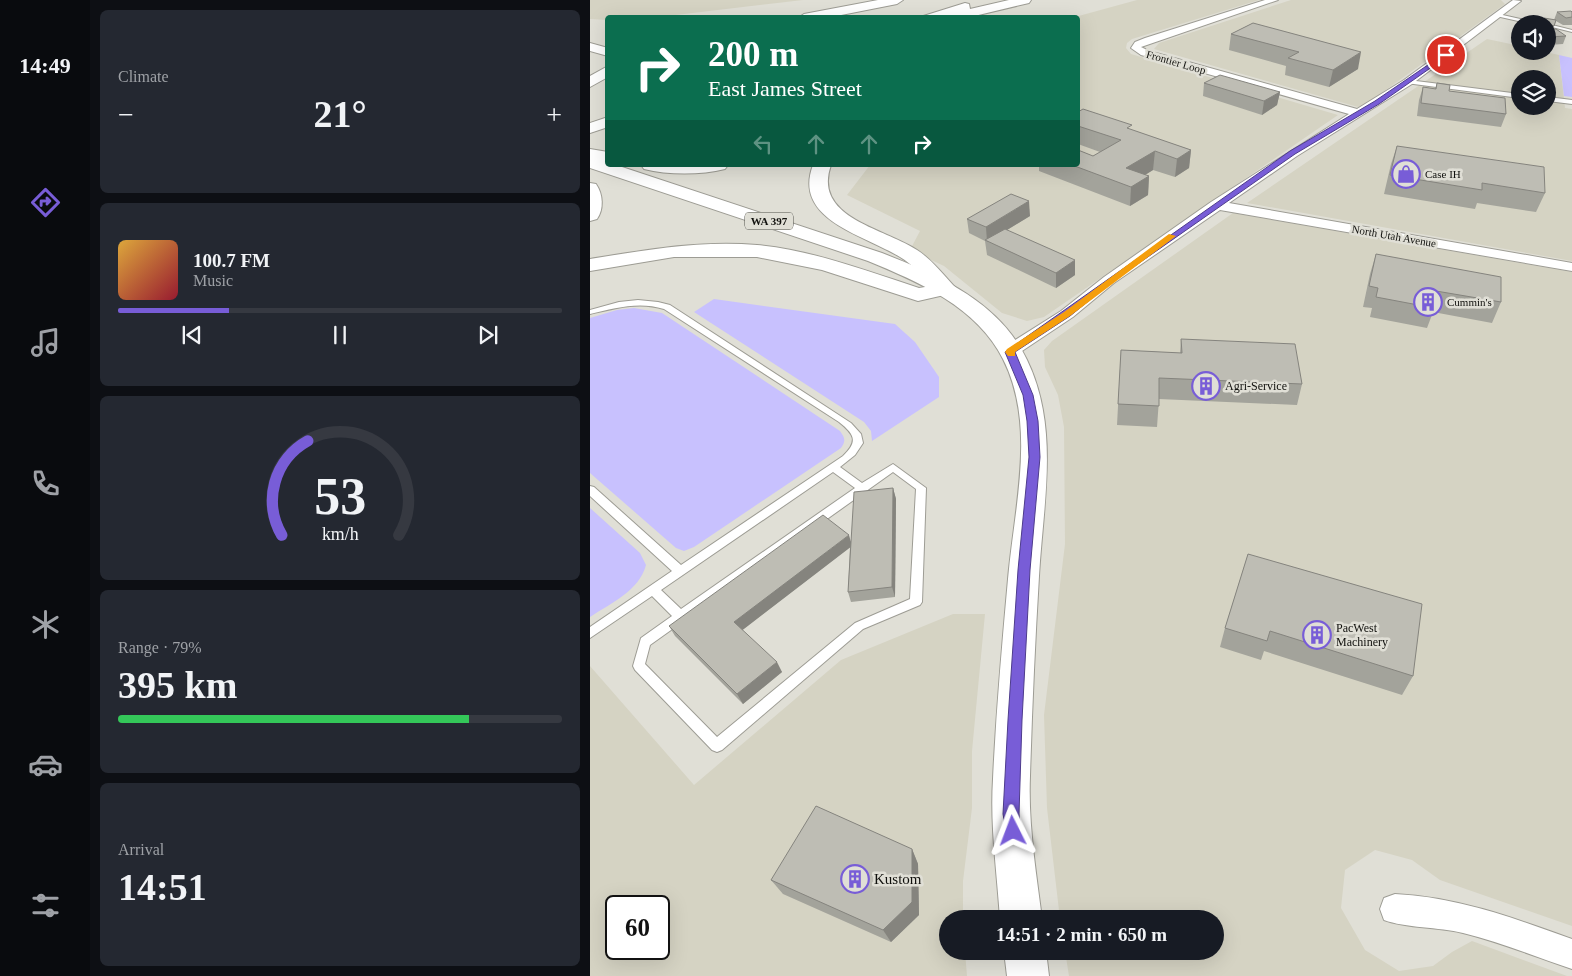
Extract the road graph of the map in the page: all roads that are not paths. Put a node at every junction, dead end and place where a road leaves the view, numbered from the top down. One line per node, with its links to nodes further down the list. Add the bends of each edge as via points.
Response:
1 (995, 0): 10 (main road)
2 (1025, 0): 11 (main road)
3 (1029, 0): 12 (main road)
4 (1274, 0): 27 (street, Frontier Loop, via 1148,40 1136,48)
5 (1515, 1): 13 (street)
6 (905, 3): 7 (main road); 8 (main road); 9 (main road)
7 (824, 15)
8 (855, 15)
9 (876, 15)
10 (935, 15)
11 (961, 15)
12 (977, 15)
13 (1498, 15): 14 (lane); 20 (street)
14 (1511, 18)
15 (1556, 27): 16 (lane)
16 (1572, 30)
17 (590, 46): 18 (main road)
18 (605, 51)
19 (605, 72): 21 (main road)
20 (1408, 82): 24 (lane); 27 (street)
21 (590, 83)
22 (605, 87): 23 (main road)
23 (590, 92)
24 (1511, 95)
25 (1556, 100): 26 (lane)
26 (1572, 102)
27 (1359, 113): 33 (street, via 1320,135)
28 (590, 154): 29 (main road)
29 (605, 156)
30 (590, 162): 37 (main road, WA 397, via 875,257)
31 (821, 167): 37 (main road, via 817,182 822,202 848,222 910,254)
32 (590, 188): 34 (main road, via 593,204)
33 (1216, 205): 36 (street, North Utah Avenue); 39 (street)
34 (590, 215)
35 (590, 265): 37 (main road, via 674,251 758,251 827,265 918,295)
36 (1572, 267)
37 (946, 289): 39 (main road, WA 397, via 983,318)
38 (590, 312): 40 (lane, via 637,302 655,303 674,311 854,429 858,437 856,448)
39 (1010, 352): 48 (main road, WA 397, via 1028,395 1034,457 1023,588 1011,814)
40 (833, 467): 41 (lane); 43 (lane)
41 (862, 488): 45 (lane); 45 (lane, via 893,467 921,488 916,602 859,626 717,746 639,666 645,642)
42 (590, 490): 43 (lane)
43 (680, 571): 44 (lane)
44 (653, 590): 45 (lane); 46 (lane)
45 (680, 616)
46 (590, 633)
47 (1395, 909): 49 (street, via 1450,913)
48 (1020, 910)
49 (1572, 954)
50 (1026, 960): 51 (main road)
51 (1028, 976)

